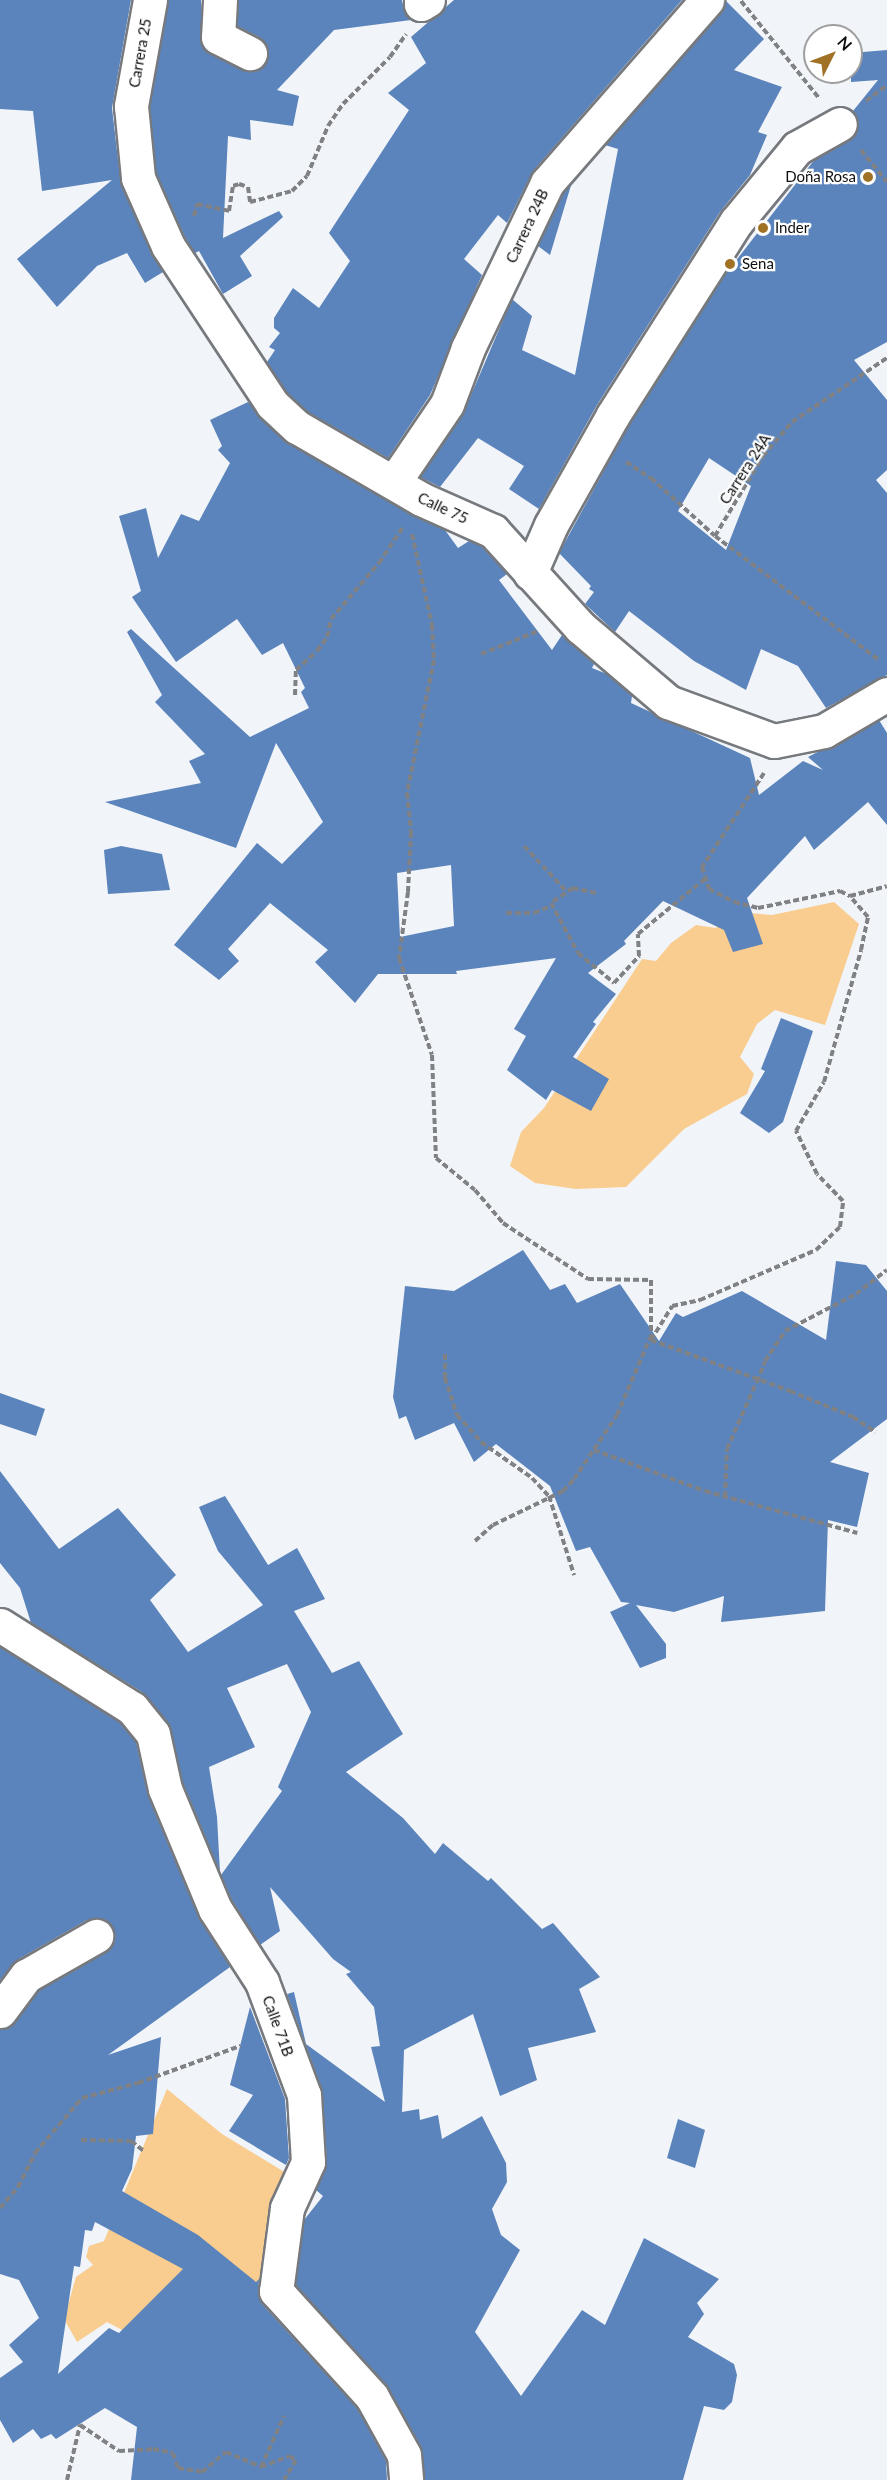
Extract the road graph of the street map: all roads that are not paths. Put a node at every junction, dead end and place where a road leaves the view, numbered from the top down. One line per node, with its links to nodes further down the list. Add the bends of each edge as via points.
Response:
1 (150, 0): 7 (street, Carrera 25)
2 (220, 0): 6 (street, via 218,37)
3 (421, 0): 4 (street, via 421,4)
4 (428, 0)
5 (707, 0): 9 (street, Carrera 24B, via 547,183 468,348)
6 (250, 53)
7 (131, 106): 9 (street, Calle 75, via 138,178 168,246 272,404 297,427)
8 (840, 124): 10 (street, via 797,148 736,222 598,444 551,525)
9 (411, 493): 10 (street, Calle 75, via 493,531)
10 (530, 573): 11 (street, Calle 75, via 580,627 668,702 774,741 824,731)
11 (887, 694)
12 (0, 1625): 15 (street, Calle 71B, via 132,1708 153,1734 169,1800 215,1909 262,1982 304,2095 308,2162 287,2208 276,2291 372,2397 404,2455)
13 (96, 1936): 14 (street, via 26,1976)
14 (0, 2011)
15 (406, 2480)

